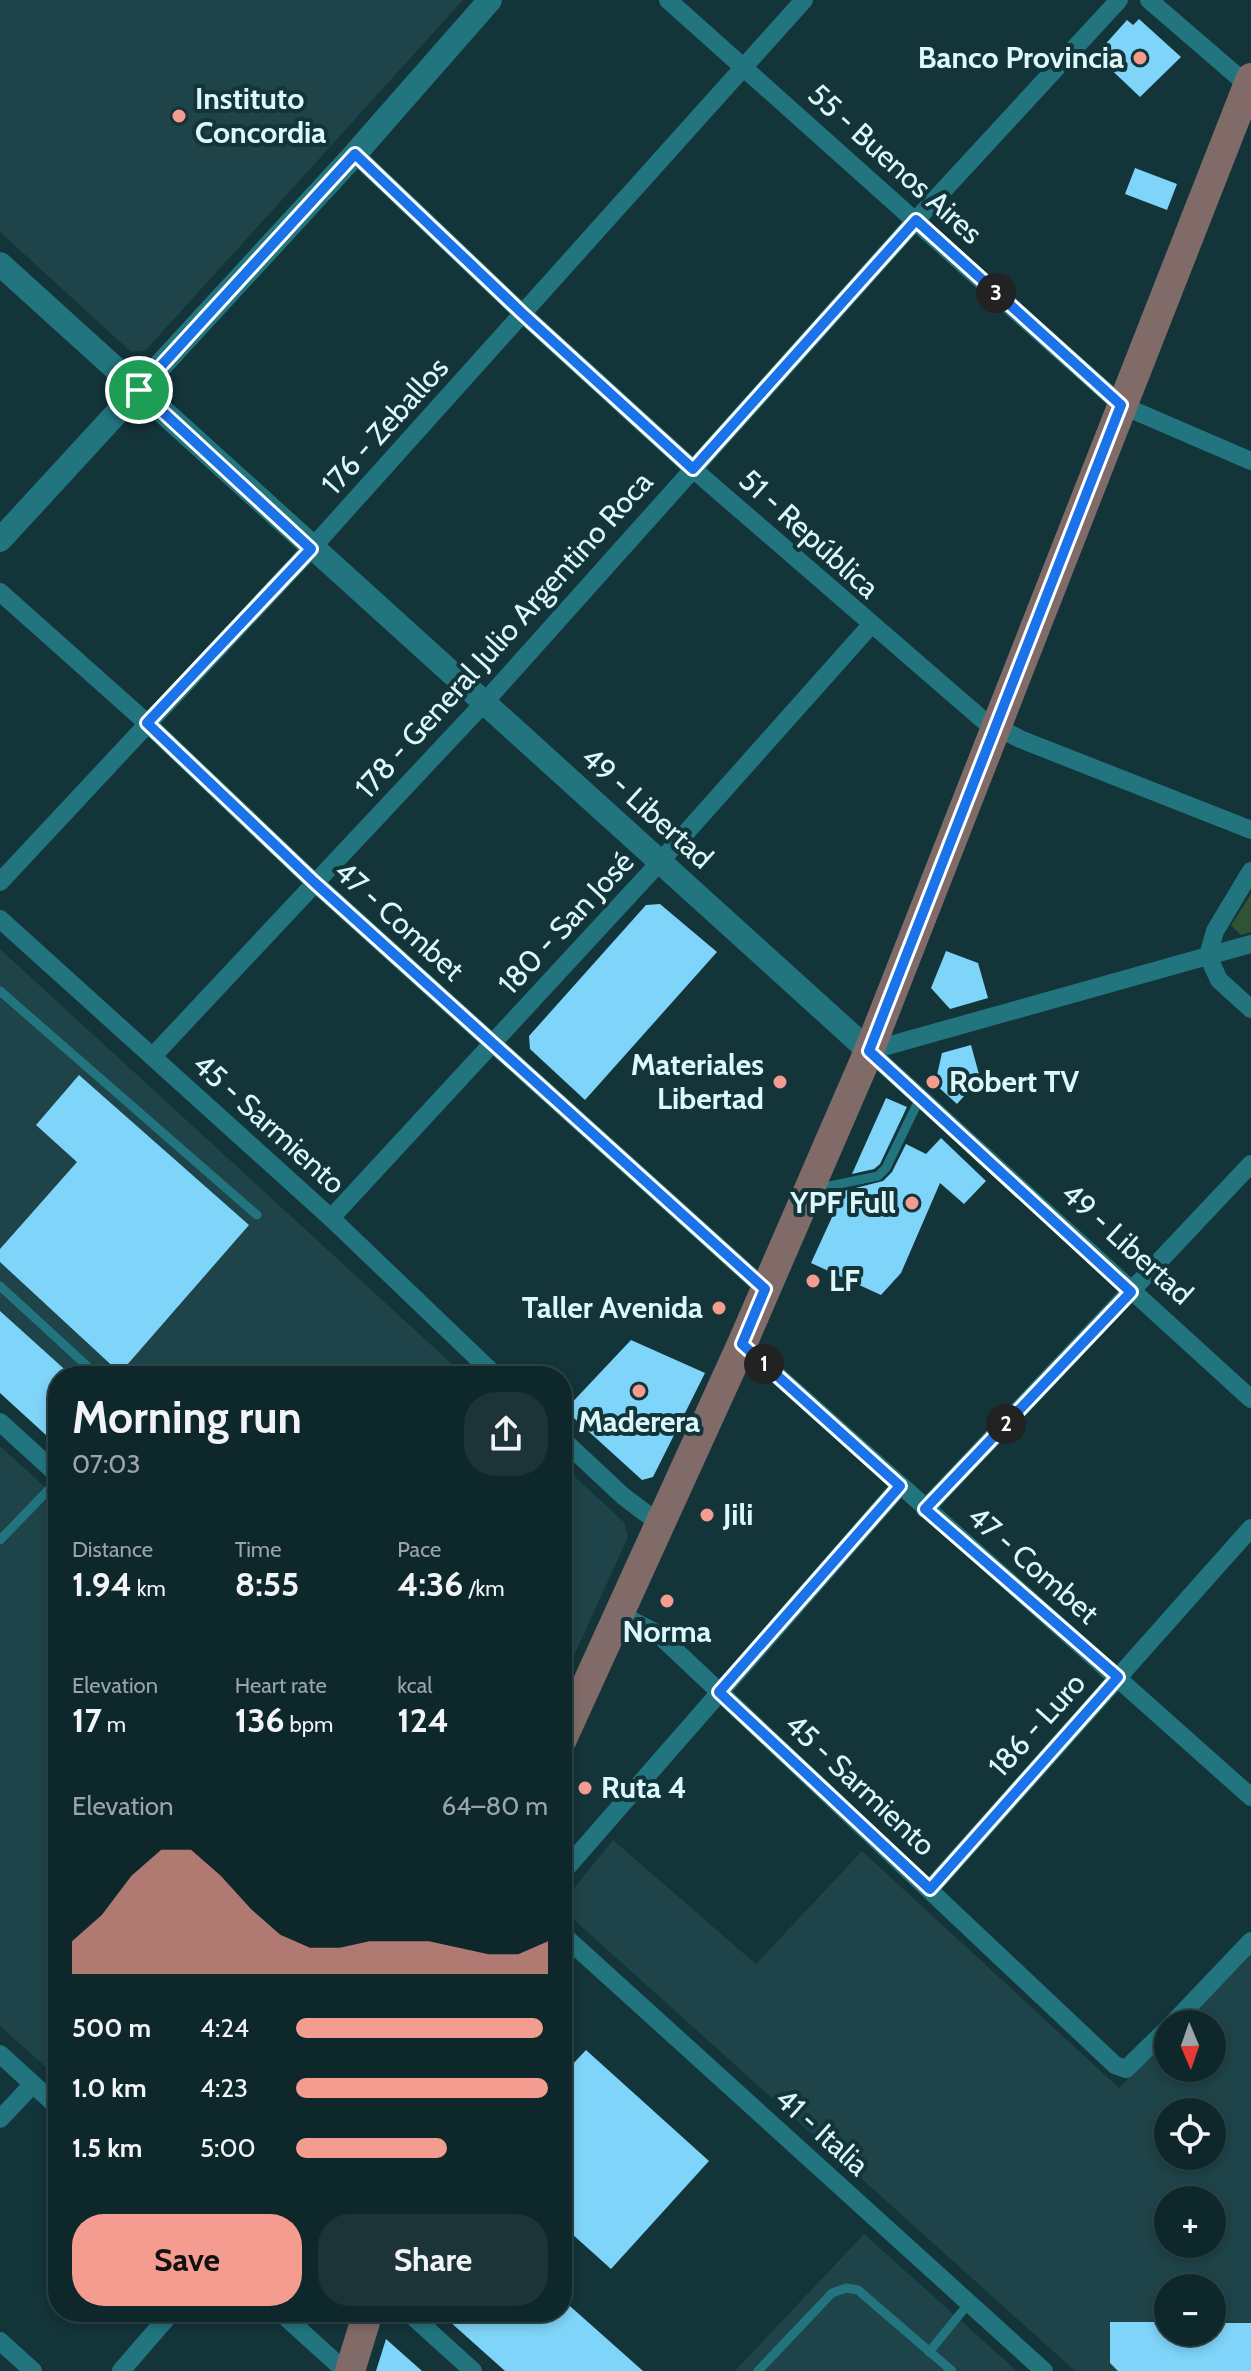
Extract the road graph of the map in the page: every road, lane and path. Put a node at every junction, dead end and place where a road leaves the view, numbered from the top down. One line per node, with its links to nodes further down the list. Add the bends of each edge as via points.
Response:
1 (490, 0): 8 (street)
2 (668, 0): 6 (street, 55 - Buenos Aires)
3 (804, 0): 6 (street, 176 - Zeballos)
4 (1119, 0): 9 (street, 178 - General Julio Argentino Roca)
5 (1149, 0): 7 (street)
6 (742, 66): 9 (street, 55 - Buenos Aires); 11 (street, 176 - Zeballos)
7 (1250, 84): 13 (main road)
8 (355, 154): 11 (street, 51 - República); 12 (street)
9 (916, 220): 13 (street, 55 - Buenos Aires); 15 (street, 178 - General Julio Argentino Roca)
10 (0, 264): 12 (street, 49 - Libertad)
11 (523, 314): 15 (street, 51 - República); 17 (street, 176 - Zeballos)
12 (139, 390): 16 (street); 17 (street, 49 - Libertad)
13 (1121, 405): 14 (street, 55 - Buenos Aires); 22 (main road)
14 (1251, 461)
15 (693, 469): 19 (street, 51 - República); 20 (street, 178 - General Julio Argentino Roca)
16 (0, 540)
17 (311, 549): 20 (street, 49 - Libertad); 21 (street, 176 - Zeballos)
18 (0, 592): 21 (street, 47 - Combet)
19 (870, 626): 22 (street, 51 - República); 24 (street, 180 - San José)
20 (483, 704): 24 (street, 49 - Libertad); 27 (street, 178 - General Julio Argentino Roca)
21 (147, 723): 26 (street, 176 - Zeballos); 27 (street, 47 - Combet)
22 (997, 729): 23 (street, 51 - República); 34 (main road)
23 (1251, 830)
24 (659, 863): 33 (street, 180 - San José); 34 (street, 49 - Libertad)
25 (1251, 871): 30 (street, via 1215,931)
26 (0, 882)
27 (314, 882): 33 (street, 47 - Combet); 35 (street, 178 - General Julio Argentino Roca)
28 (0, 919): 35 (street, 45 - Sarmiento)
29 (1251, 944): 30 (street)
30 (1208, 956): 32 (street, via 1219,980); 34 (street)
31 (0, 991): 39 (lane)
32 (1251, 1009)
33 (493, 1044): 40 (street, 180 - San José); 42 (street, 47 - Combet)
34 (869, 1051): 36 (street, 49 - Libertad); 38 (main road)
35 (153, 1056): 40 (street, 45 - Sarmiento)
36 (920, 1098): 38 (lane, via 878,1176); 43 (street, 49 - Libertad)
37 (1251, 1164): 43 (street)
38 (807, 1191): 42 (main road)
39 (257, 1215)
40 (331, 1218): 46 (street, 45 - Sarmiento)
41 (0, 1286): 45 (lane)
42 (765, 1289): 44 (main road)
43 (1131, 1292): 47 (street, 49 - Libertad); 53 (street)
44 (742, 1344): 51 (street, 47 - Combet); 54 (main road)
45 (87, 1366)
46 (486, 1366)
47 (1251, 1399)
48 (0, 1422): 50 (street)
49 (572, 1448): 54 (street)
50 (48, 1468)
51 (900, 1486): 53 (street, 47 - Combet); 59 (street)
52 (48, 1488): 56 (lane)
53 (925, 1509): 58 (street, 47 - Combet)
54 (660, 1524): 57 (main road)
55 (1251, 1528): 58 (street, 186 - Luro)
56 (0, 1540)
57 (620, 1614): 59 (street, 45 - Sarmiento, via 658,1634); 60 (main road)
58 (1118, 1677): 61 (street, 47 - Combet); 63 (street, 186 - Luro)
59 (719, 1692): 62 (street); 63 (street, 45 - Sarmiento)
60 (572, 1717)
61 (1251, 1797)
62 (572, 1861)
63 (930, 1889): 67 (street, 45 - Sarmiento, via 1115,2065 1126,2069)
64 (1251, 1941): 66 (street)
65 (572, 1943): 72 (street, 41 - Italia)
66 (1185, 2010)
67 (1154, 2042)
68 (0, 2054): 69 (street)
69 (33, 2084): 70 (street); 71 (street)
70 (48, 2098)
71 (0, 2119)
72 (969, 2303): 78 (lane); 85 (street, 41 - Italia)
73 (163, 2322): 80 (street)
74 (291, 2322): 81 (street)
75 (364, 2322): 81 (main road)
76 (419, 2322): 82 (street)
77 (0, 2341): 79 (street)
78 (929, 2352): 83 (lane, via 858,2290 846,2288 832,2293); 84 (lane)
79 (33, 2371)
80 (121, 2371)
81 (347, 2371)
82 (473, 2371)
83 (758, 2371)
84 (952, 2371)
85 (1044, 2371)

